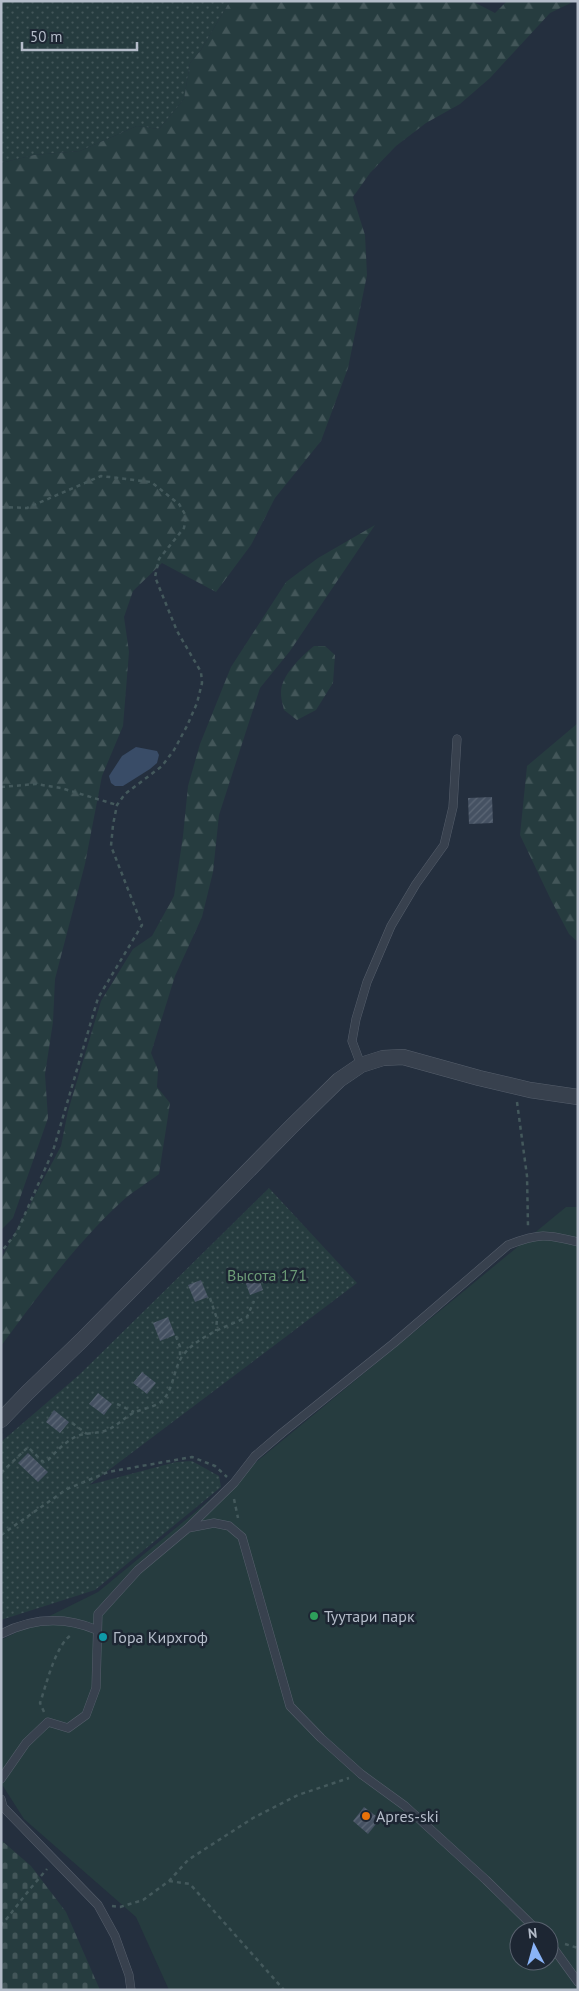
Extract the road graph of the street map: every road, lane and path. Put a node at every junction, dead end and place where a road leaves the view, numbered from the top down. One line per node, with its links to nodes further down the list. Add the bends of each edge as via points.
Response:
1 (1, 507): 4 (path, via 27,508 101,476 151,482 179,504 186,516 184,528 159,559 156,577 176,631 201,672 202,683 197,703 174,750 162,766 125,794)
2 (457, 739): 5 (lane, via 453,807 444,845 391,926 356,1019 352,1041)
3 (1, 787): 4 (path, via 36,784)
4 (117, 805): 10 (path, via 111,846 142,925 98,998 52,1151 17,1232)
5 (361, 1065): 6 (street, via 383,1058 403,1057); 18 (street, via 339,1080 291,1127)
6 (515, 1086): 7 (street); 8 (path, via 527,1176)
7 (578, 1097)
8 (528, 1237): 9 (lane, via 550,1235); 22 (lane, via 508,1245 401,1337 282,1432 255,1456)
9 (578, 1242)
10 (1, 1252)
11 (210, 1298): 13 (path, via 218,1319)
12 (254, 1302): 13 (path, via 247,1317)
13 (216, 1331): 15 (path, via 196,1343)
14 (176, 1336): 15 (path)
15 (180, 1360): 17 (path, via 166,1397)
16 (117, 1404): 17 (path)
17 (134, 1412): 20 (path, via 108,1430)
18 (1, 1420)
19 (72, 1423): 20 (path)
20 (87, 1434): 21 (path, via 72,1438 43,1462 28,1447)
21 (1, 1473)
22 (234, 1483): 23 (lane); 24 (path, via 215,1466 192,1457 108,1472 67,1489); 25 (path)
23 (188, 1528): 25 (lane, via 214,1523 229,1526); 26 (lane, via 138,1570 98,1614)
24 (1, 1536)
25 (242, 1537): 29 (lane, via 290,1706)
26 (93, 1629): 27 (lane, via 61,1620 36,1621); 28 (path, via 69,1636 56,1657 40,1703); 28 (lane, via 96,1688 86,1715 68,1728)
27 (1, 1634)
28 (48, 1722): 30 (lane, via 26,1743)
29 (361, 1774): 33 (path, via 298,1795 254,1818 188,1860); 35 (lane, via 405,1806)
30 (1, 1779)
31 (1, 1799): 32 (lane, via 3,1807)
32 (55, 1861): 34 (lane); 36 (path)
33 (169, 1880): 34 (path, via 144,1900 120,1907); 40 (path, via 190,1884)
34 (98, 1905): 39 (lane, via 115,1936 129,1975)
35 (528, 1921)
36 (1, 1926)
37 (559, 1956): 38 (lane)
38 (578, 1982)
39 (130, 1990)
40 (284, 1990)

